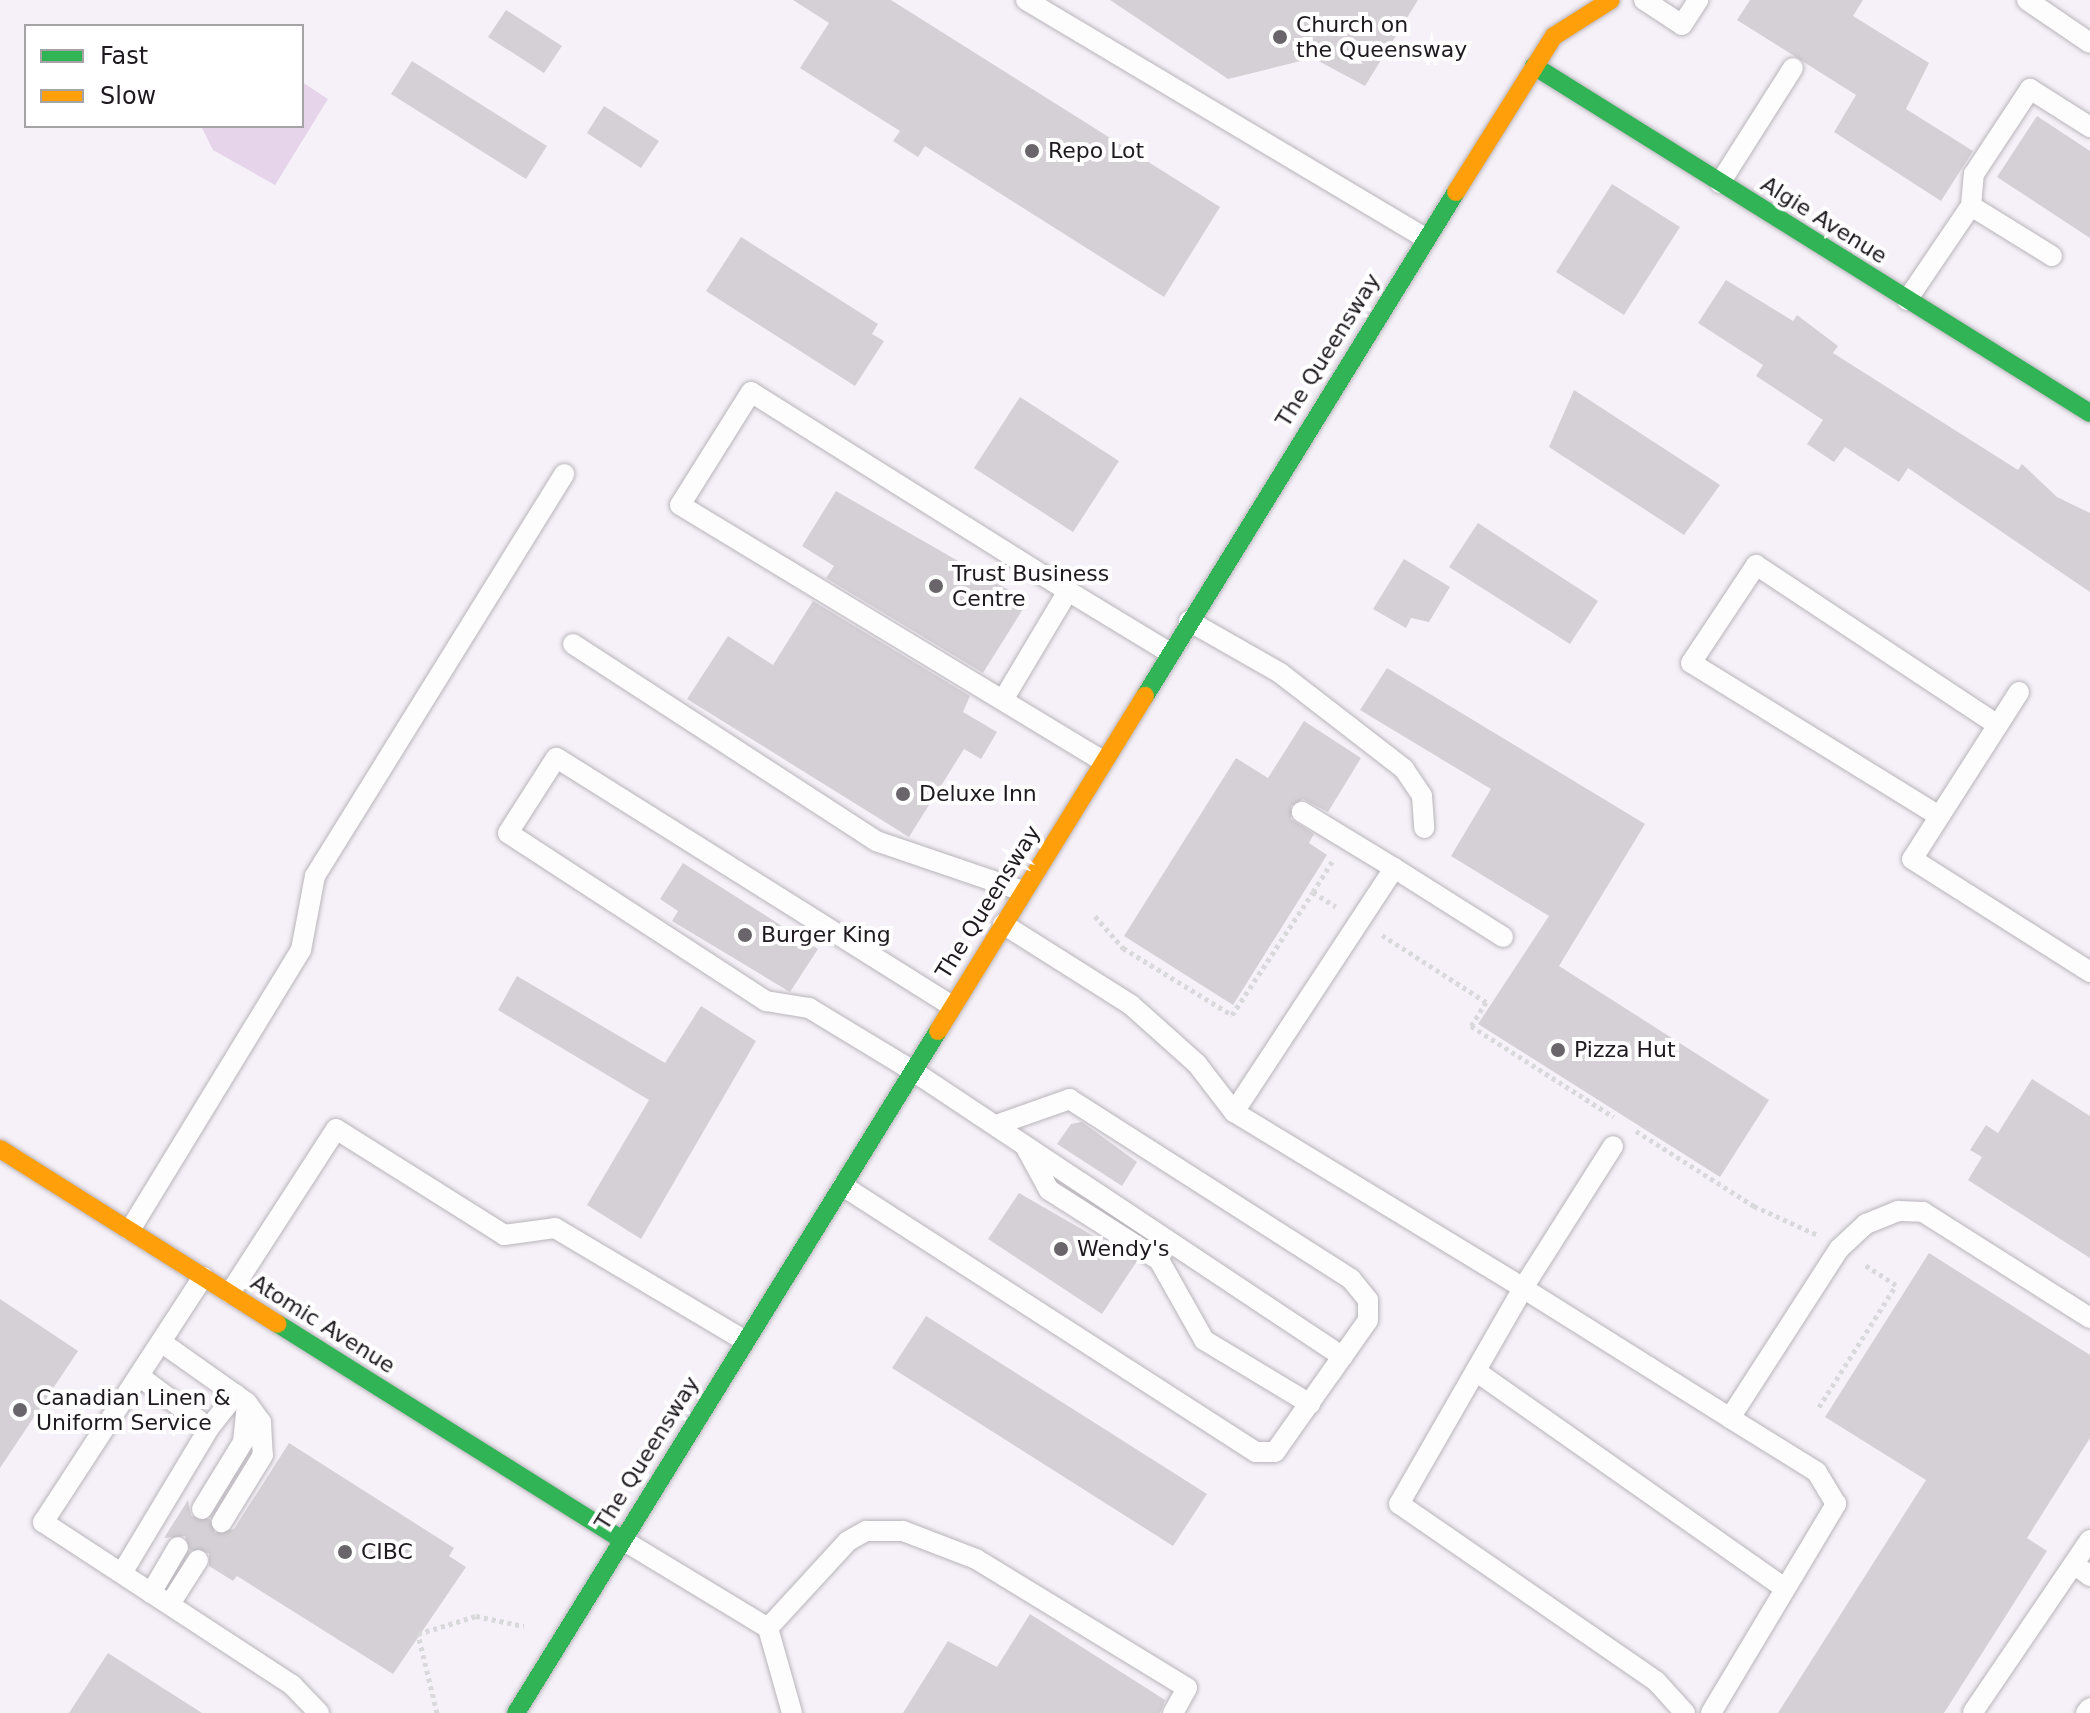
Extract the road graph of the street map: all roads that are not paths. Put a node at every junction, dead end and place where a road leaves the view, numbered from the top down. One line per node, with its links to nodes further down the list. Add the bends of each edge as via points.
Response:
1 (1026, 0): 14 (lane)
2 (1611, 0): 7 (main road, The Queensway)
3 (1644, 0): 4 (lane, via 1682,25)
4 (1698, 0)
5 (2027, 0): 8 (lane)
6 (1555, 12): 7 (main road)
7 (1554, 36): 9 (main road, The Queensway)
8 (2090, 43)
9 (1534, 66): 12 (main road, Algie Avenue); 14 (main road, The Queensway)
10 (1793, 68): 12 (lane)
11 (2090, 127): 13 (lane, via 2030,89 1974,174)
12 (1720, 183): 16 (main road, Algie Avenue)
13 (1971, 206): 15 (lane); 16 (lane)
14 (1425, 238): 20 (main road, The Queensway)
15 (2052, 256)
16 (1907, 300): 17 (main road, Algie Avenue)
17 (2090, 413)
18 (564, 474): 43 (lane, via 315,876 301,950)
19 (1068, 591): 22 (lane); 24 (lane); 24 (lane, via 751,392 680,505)
20 (1189, 621): 22 (main road, The Queensway); 29 (lane, via 1280,673 1404,769 1422,796)
21 (573, 644): 31 (lane, via 876,841)
22 (1170, 653): 26 (main road, The Queensway)
23 (2019, 692): 25 (lane)
24 (1003, 700): 26 (lane)
25 (1998, 725): 28 (lane); 28 (lane, via 1756,565 1691,663)
26 (1103, 761): 31 (main road, The Queensway)
27 (1302, 812): 30 (lane)
28 (1939, 816): 34 (lane, via 1912,859)
29 (1424, 828)
30 (1394, 868): 33 (lane); 37 (lane)
31 (1023, 891): 32 (main road, The Queensway)
32 (1003, 924): 35 (main road, The Queensway); 37 (lane, via 1131,1005 1197,1064)
33 (1503, 937)
34 (2090, 972)
35 (952, 1006): 36 (main road, The Queensway); 36 (lane, via 556,758 508,833 771,1004 809,1008)
36 (913, 1071): 38 (lane); 42 (main road, The Queensway)
37 (1234, 1112): 45 (lane)
38 (996, 1125): 39 (lane); 50 (lane, via 1070,1099 1351,1279 1370,1309)
39 (1024, 1144): 50 (lane); 54 (lane, via 1049,1190 1159,1260 1204,1340)
40 (1613, 1146): 45 (lane)
41 (0, 1149): 43 (main road, Atomic Avenue)
42 (843, 1186): 48 (main road, The Queensway); 54 (lane, via 1256,1452 1275,1452)
43 (130, 1230): 44 (main road, Atomic Avenue)
44 (203, 1277): 46 (main road, Atomic Avenue); 49 (lane)
45 (1523, 1288): 51 (lane); 55 (lane)
46 (230, 1293): 48 (lane, via 336,1129 504,1235 555,1228); 59 (main road, Atomic Avenue)
47 (2090, 1318): 55 (lane, via 1923,1212 1898,1211 1866,1224 1839,1249)
48 (745, 1341): 59 (main road, The Queensway)
49 (161, 1342): 52 (lane); 53 (lane)
50 (1343, 1357): 54 (lane)
51 (1477, 1372): 65 (lane); 74 (lane, via 1399,1504 1656,1681)
52 (139, 1376): 56 (lane); 64 (lane, via 43,1522)
53 (242, 1398): 56 (lane); 57 (lane, via 237,1458); 58 (lane, via 261,1422 263,1455)
54 (1310, 1404)
55 (1730, 1418): 65 (lane, via 1817,1472 1835,1495 1832,1513)
56 (209, 1428): 64 (lane)
57 (202, 1509)
58 (222, 1522)
59 (621, 1539): 68 (lane); 71 (main road, The Queensway)
60 (2090, 1540): 63 (lane)
61 (178, 1547): 66 (lane)
62 (198, 1560): 67 (lane)
63 (2082, 1570): 69 (lane)
64 (122, 1573): 66 (lane)
65 (1783, 1587): 75 (lane)
66 (151, 1593): 67 (lane)
67 (170, 1604): 70 (lane, via 292,1685)
68 (768, 1628): 72 (lane); 73 (lane, via 848,1541 866,1531 903,1531 976,1559 1187,1688)
69 (1973, 1712)
70 (319, 1713)
71 (516, 1713)
72 (792, 1713)
73 (1173, 1713)
74 (1685, 1713)
75 (1711, 1713)

